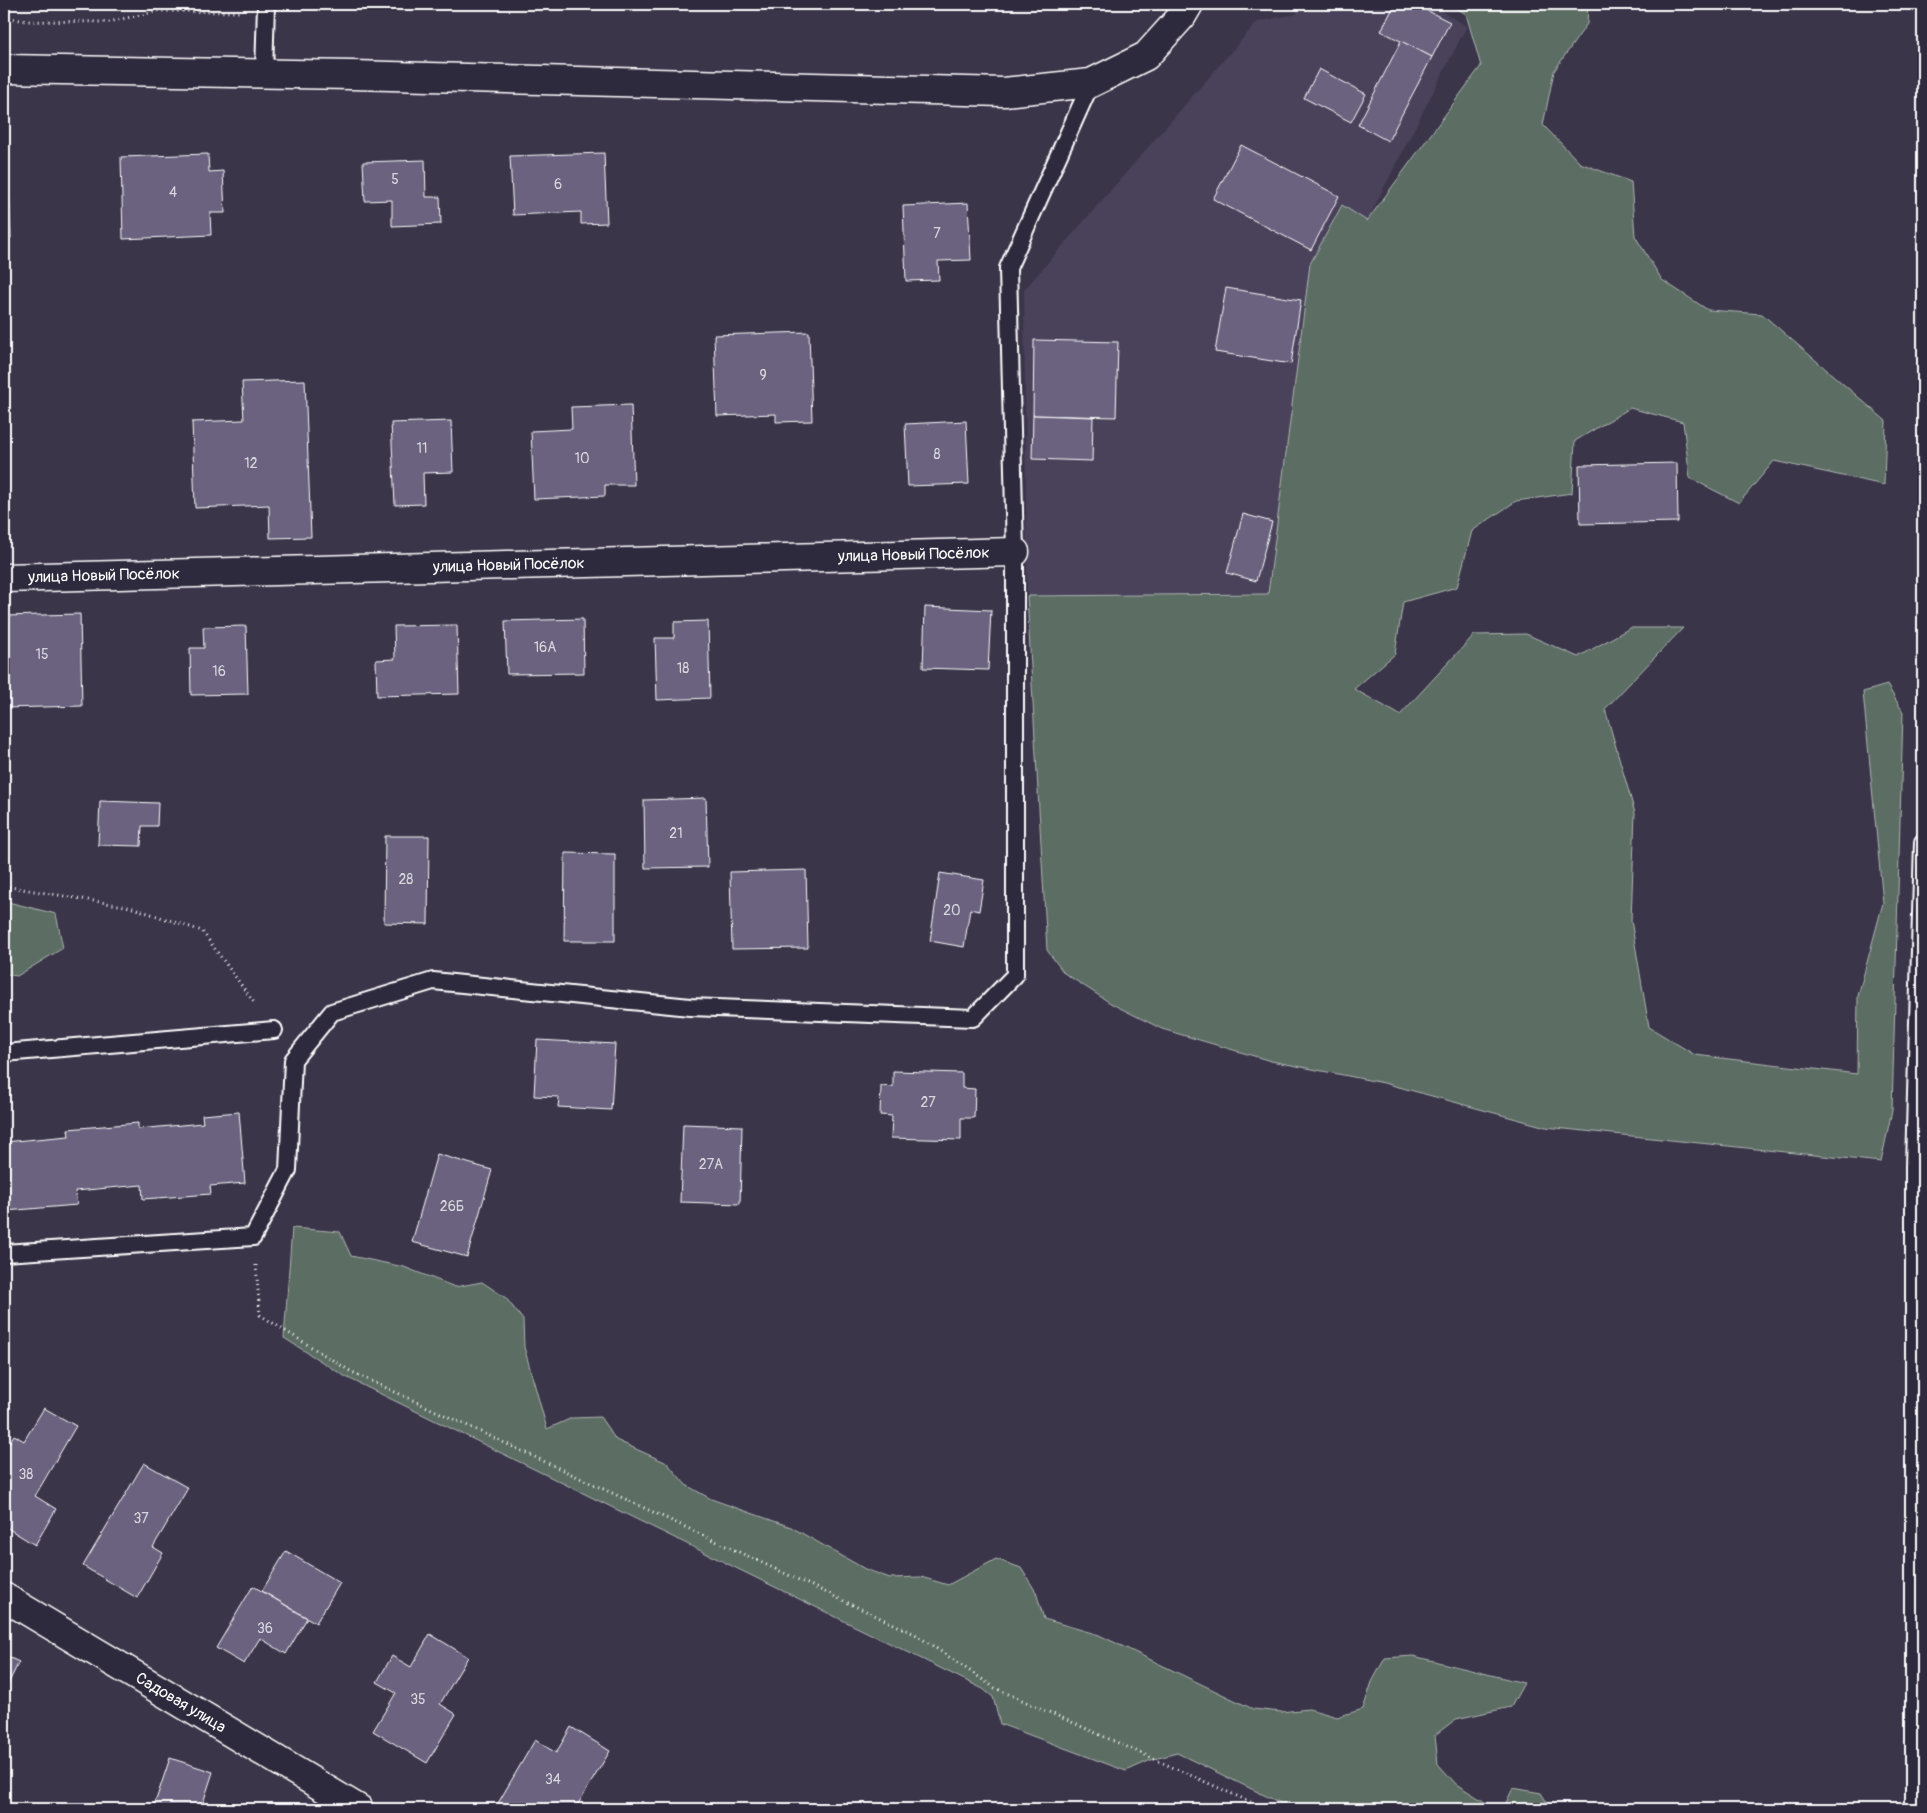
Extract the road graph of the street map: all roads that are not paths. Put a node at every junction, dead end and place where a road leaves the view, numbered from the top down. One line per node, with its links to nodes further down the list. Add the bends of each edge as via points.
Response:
1 (1189, 4): 5 (street, via 1146,56)
2 (266, 8): 4 (lane)
3 (4, 69): 4 (street)
4 (264, 74): 5 (street, via 1004,92)
5 (1091, 83): 6 (lane, via 1008,268)
6 (1014, 552): 7 (street, улица Новый Посёлок); 12 (lane, via 1015,975 972,1018 690,1007 433,982 332,1012 293,1060 288,1170 253,1236)
7 (4, 578)
8 (1923, 842): 11 (lane)
9 (274, 1030): 10 (lane)
10 (4, 1053)
11 (1919, 1167): 15 (lane)
12 (4, 1253)
13 (4, 1596): 14 (street, Садовая улица)
14 (359, 1809)
15 (1914, 1809)

